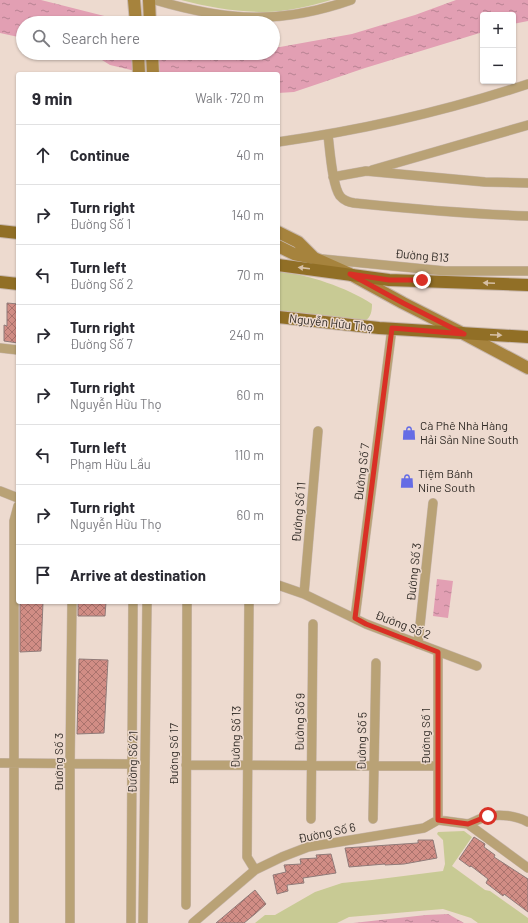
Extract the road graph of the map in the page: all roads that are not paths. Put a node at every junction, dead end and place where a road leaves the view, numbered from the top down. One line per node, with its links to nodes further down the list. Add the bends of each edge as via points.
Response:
1 (134, 0): 5 (main road)
2 (149, 0): 6 (main road)
3 (155, 0): 7 (street)
4 (351, 0): 8 (street, via 332,7)
5 (135, 16)
6 (150, 16)
7 (228, 16)
8 (280, 16)
9 (138, 60): 11 (main road)
10 (152, 60): 12 (main road)
11 (139, 72)
12 (153, 72)
13 (528, 84): 15 (street, via 503,93 387,123)
14 (528, 125): 17 (street)
15 (328, 135): 16 (street); 20 (street)
16 (280, 142)
17 (401, 161): 18 (street); 19 (street, via 399,168)
18 (366, 171): 19 (street); 20 (street)
19 (403, 175): 21 (street)
20 (334, 177): 22 (street, via 340,196 354,203 472,214)
21 (528, 183)
22 (528, 216)
23 (0, 231): 24 (main road)
24 (16, 233)
25 (280, 233): 27 (main road, via 298,242)
26 (280, 247): 27 (main road, via 294,254)
27 (314, 258): 29 (street, Đường B13, via 445,271); 30 (main road)
28 (280, 265): 30 (main road, one-way to 28)
29 (528, 271)
30 (350, 274): 33 (main road, one-way to 30, via 389,280); 36 (main road)
31 (0, 282): 32 (main road)
32 (16, 284)
33 (528, 285)
34 (280, 317): 35 (main road, Nguyễn Hữu Thọ)
35 (392, 328): 36 (main road, Nguyễn Hữu Thọ); 53 (street, Đường Số 7)
36 (464, 334): 37 (main road, Nguyễn Hữu Thọ, one-way to 37); 40 (main road)
37 (528, 337)
38 (0, 348): 39 (street)
39 (16, 350)
40 (528, 368)
41 (318, 431): 47 (street, Đường Số 11)
42 (0, 491): 43 (street)
43 (16, 497)
44 (433, 503): 55 (street, Đường Số 3)
45 (16, 514): 60 (street)
46 (280, 586): 47 (street, Đường Số 2)
47 (304, 594): 53 (street, Đường Số 2)
48 (72, 604): 61 (street, Đường Số 3)
49 (133, 604): 62 (street, Đường Số 21)
50 (147, 604): 79 (street, Đường Số 21)
51 (187, 604): 63 (street, Đường Số 17)
52 (249, 604): 64 (street, Đường Số 13)
53 (355, 618): 55 (street, Đường Số 2)
54 (313, 624): 65 (street, Đường Số 9)
55 (418, 644): 56 (street, Đường Số 2)
56 (438, 652): 58 (street, Đường Số 2); 67 (street, Đường Số 1)
57 (376, 663): 66 (street, Đường Số 5)
58 (477, 666)
59 (0, 763): 60 (street)
60 (14, 763): 61 (street); 76 (street)
61 (70, 764): 62 (street); 77 (street, Đường Số 3)
62 (133, 764): 78 (street, Đường Số 21)
63 (186, 765): 64 (street); 75 (street, Đường Số 17)
64 (247, 765): 65 (street); 74 (street, Đường Số 13, via 247,857)
65 (311, 765): 66 (street); 68 (street, Đường Số 9)
66 (374, 766): 67 (street); 69 (street, Đường Số 5)
67 (438, 766): 70 (street, Đường Số 1)
68 (311, 819)
69 (373, 819)
70 (438, 820): 72 (street); 74 (street, Đường Số 6, via 424,828 308,847)
71 (528, 822): 72 (street, via 504,816 488,816)
72 (468, 824): 73 (street)
73 (528, 868)
74 (255, 870): 80 (street, Đường Số 6)
75 (186, 905)
76 (14, 923)
77 (70, 923)
78 (131, 923)
79 (143, 923)
80 (193, 923)

